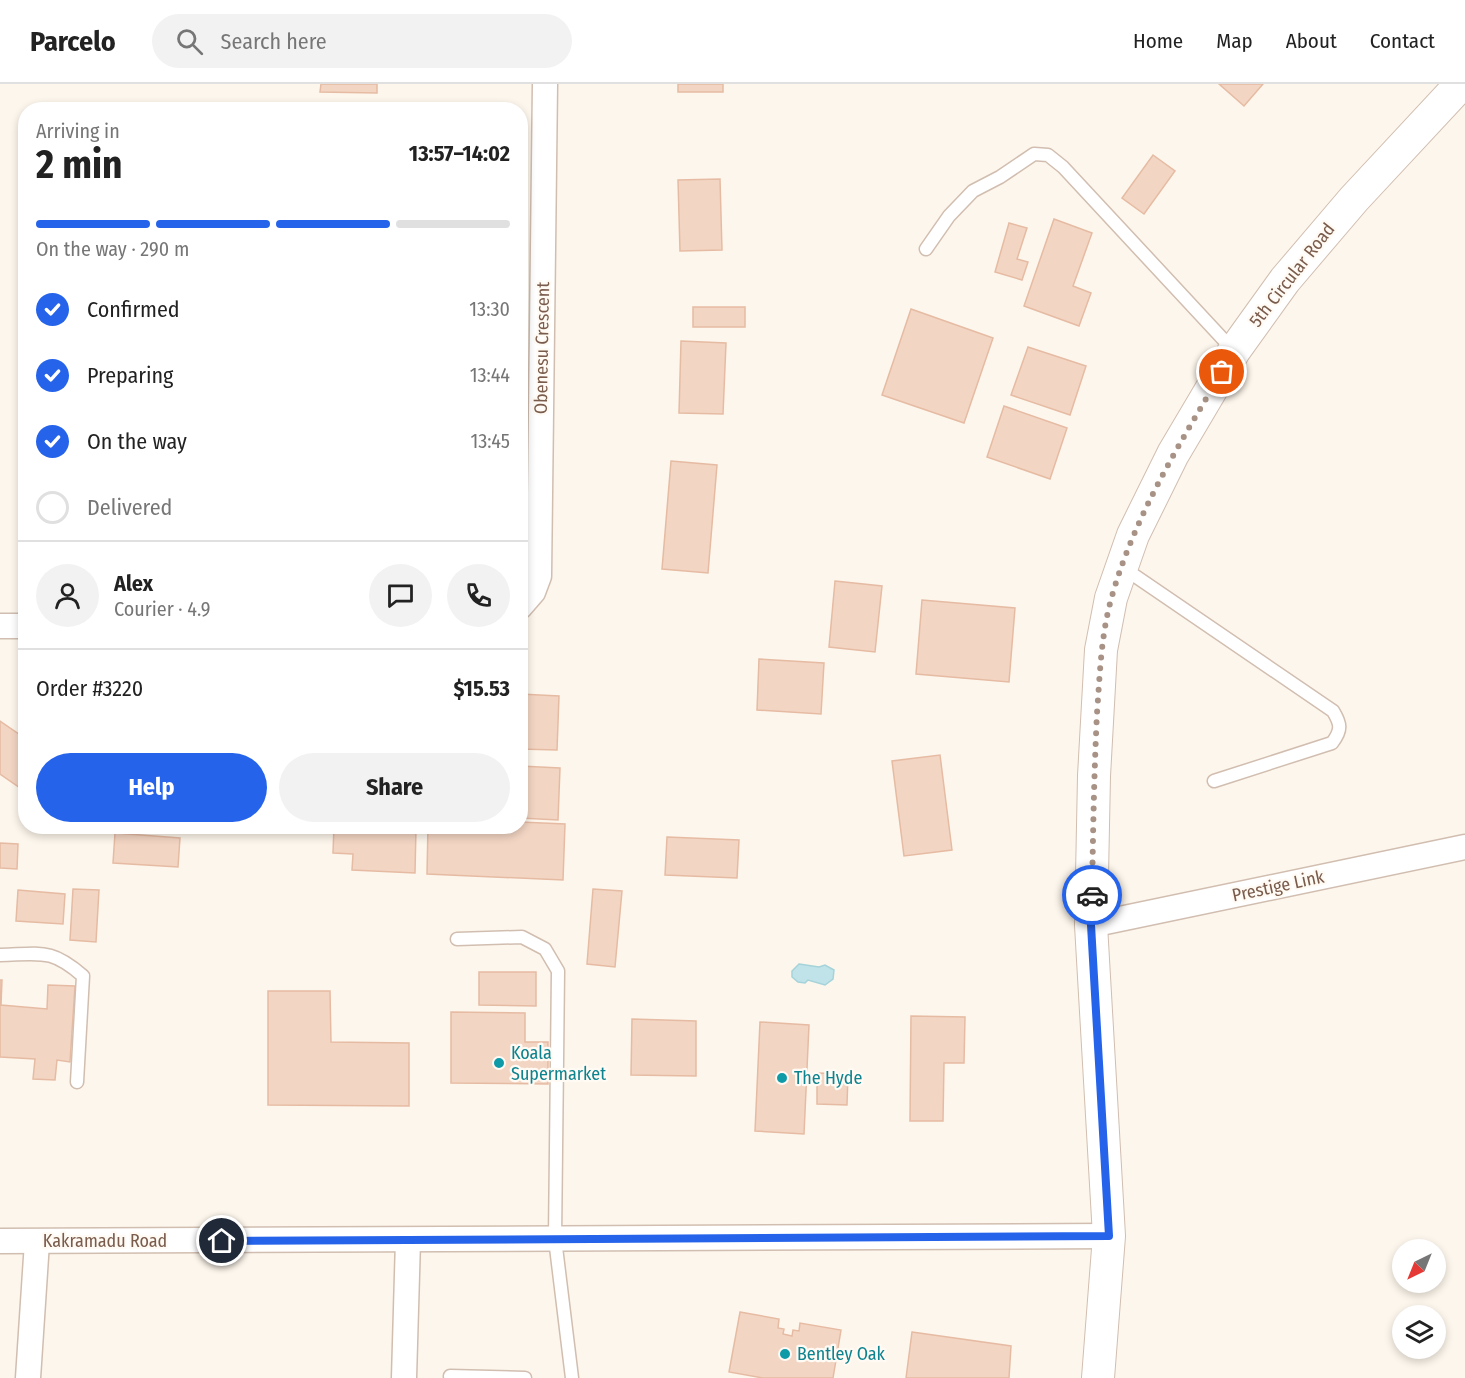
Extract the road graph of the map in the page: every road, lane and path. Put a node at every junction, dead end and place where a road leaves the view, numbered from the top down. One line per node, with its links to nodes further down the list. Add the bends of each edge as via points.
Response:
1 (545, 84): 6 (street, Obenesu Crescent, via 539,576)
2 (1461, 84): 4 (street, 5th Circular Road, via 1285,280)
3 (926, 249): 4 (lane, via 973,191 1034,154 1048,155)
4 (1234, 351): 5 (street, 5th Circular Road, via 1173,454)
5 (1121, 567): 9 (lane, via 1333,711 1340,722 1340,733 1332,743); 11 (street, 5th Circular Road, via 1101,650)
6 (528, 598)
7 (0, 626): 8 (street)
8 (18, 626)
9 (1214, 781)
10 (1465, 847): 11 (street, Prestige Link)
11 (1091, 925): 15 (street, 5th Circular Road)
12 (457, 939): 16 (lane, via 522,937 545,949 558,971)
13 (0, 955): 14 (lane, via 50,954 83,976)
14 (77, 1082)
15 (1109, 1236): 16 (street, Kakramadu Road); 25 (street, 5th Circular Road)
16 (555, 1239): 17 (street, Kakramadu Road); 24 (lane)
17 (408, 1240): 19 (street, Kakramadu Road); 22 (street)
18 (0, 1241): 19 (street, Kakramadu Road)
19 (37, 1242): 21 (street)
20 (450, 1376): 23 (lane)
21 (28, 1378)
22 (404, 1378)
23 (525, 1378)
24 (572, 1378)
25 (1098, 1378)

